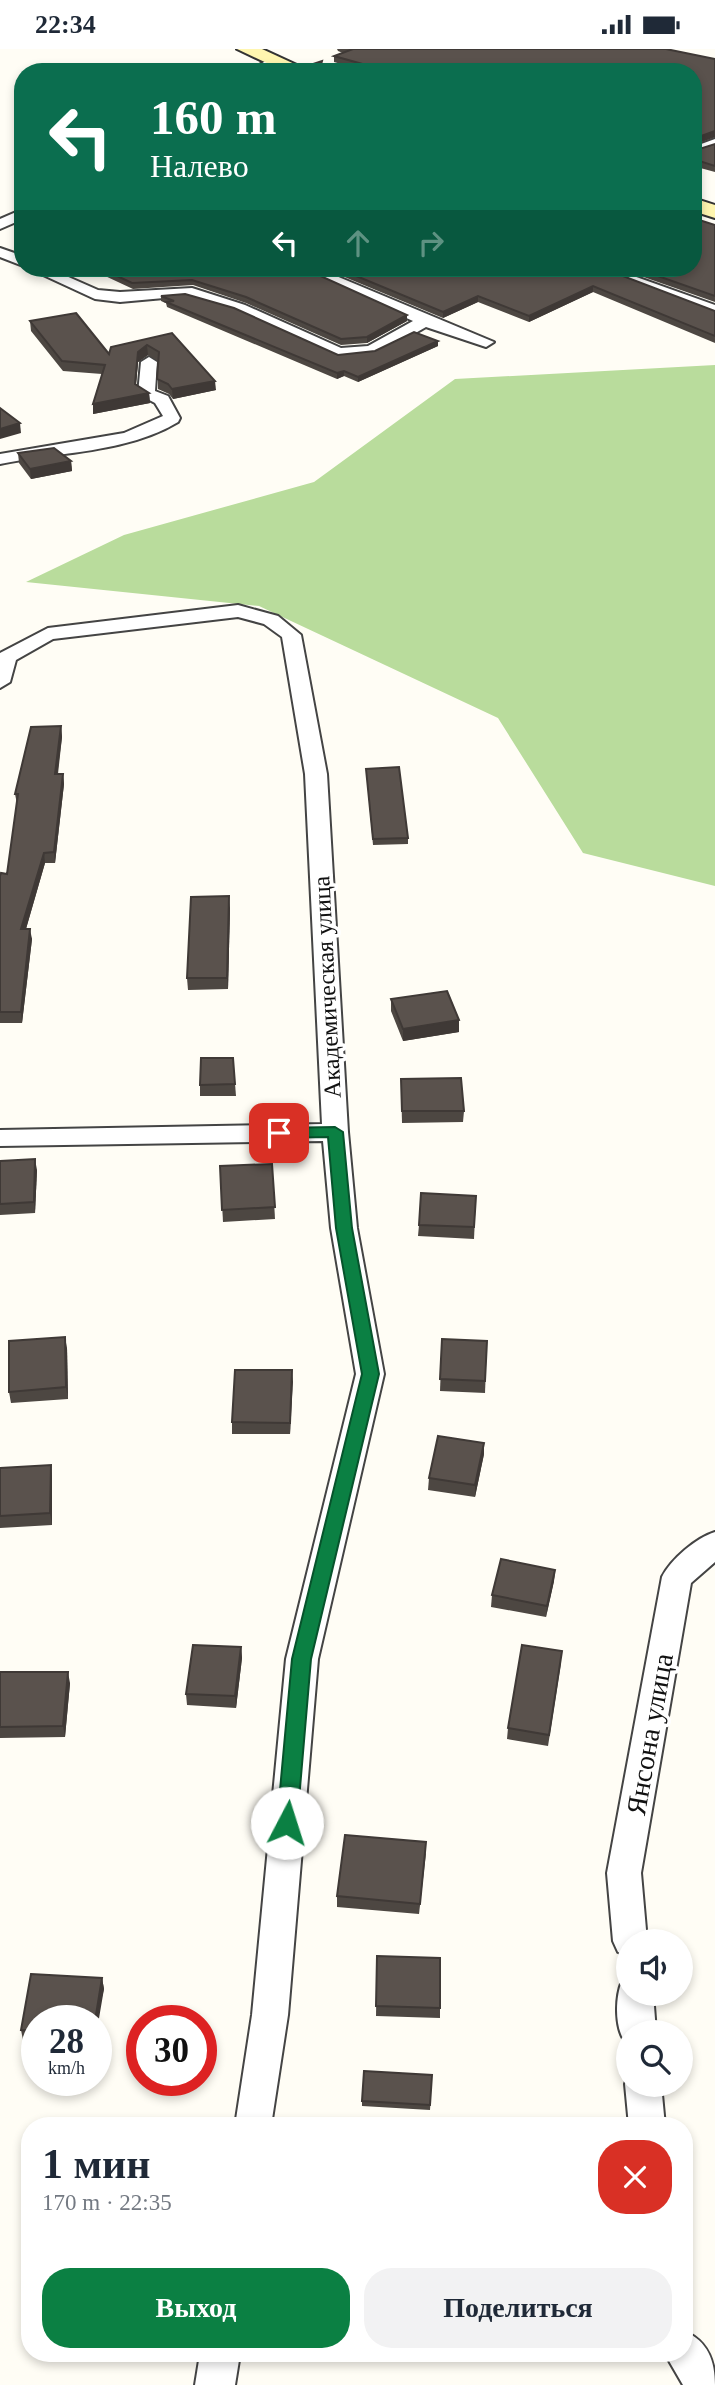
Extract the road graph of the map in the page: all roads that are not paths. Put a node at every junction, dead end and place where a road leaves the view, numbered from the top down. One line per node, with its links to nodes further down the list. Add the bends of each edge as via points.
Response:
1 (246, 49): 2 (street)
2 (276, 60): 3 (street); 4 (street)
3 (270, 63)
4 (283, 63)
5 (56, 277): 9 (street, via 95,294 120,297 187,291 240,308 338,352 373,350)
6 (325, 277): 9 (street)
7 (622, 277): 8 (street)
8 (715, 310)
9 (425, 321): 10 (street)
10 (486, 342)
11 (149, 362): 12 (street, via 146,394 162,400 172,418 153,432 108,444)
12 (0, 459)
13 (0, 682): 14 (street, Академическая улица, via 7,657 48,634 238,611 271,620 291,635 316,774)
14 (335, 1132): 15 (street); 19 (street, Академическая улица, via 344,1228 370,1374 302,1659 270,2015)
15 (0, 1138)
16 (715, 1544): 17 (street, Янсона улица, via 677,1577 624,1873)
17 (629, 1929)
18 (644, 2097): 20 (street)
19 (254, 2117)
20 (646, 2117)
21 (219, 2362): 23 (street)
22 (692, 2362): 24 (street)
23 (215, 2385)
24 (706, 2385)

